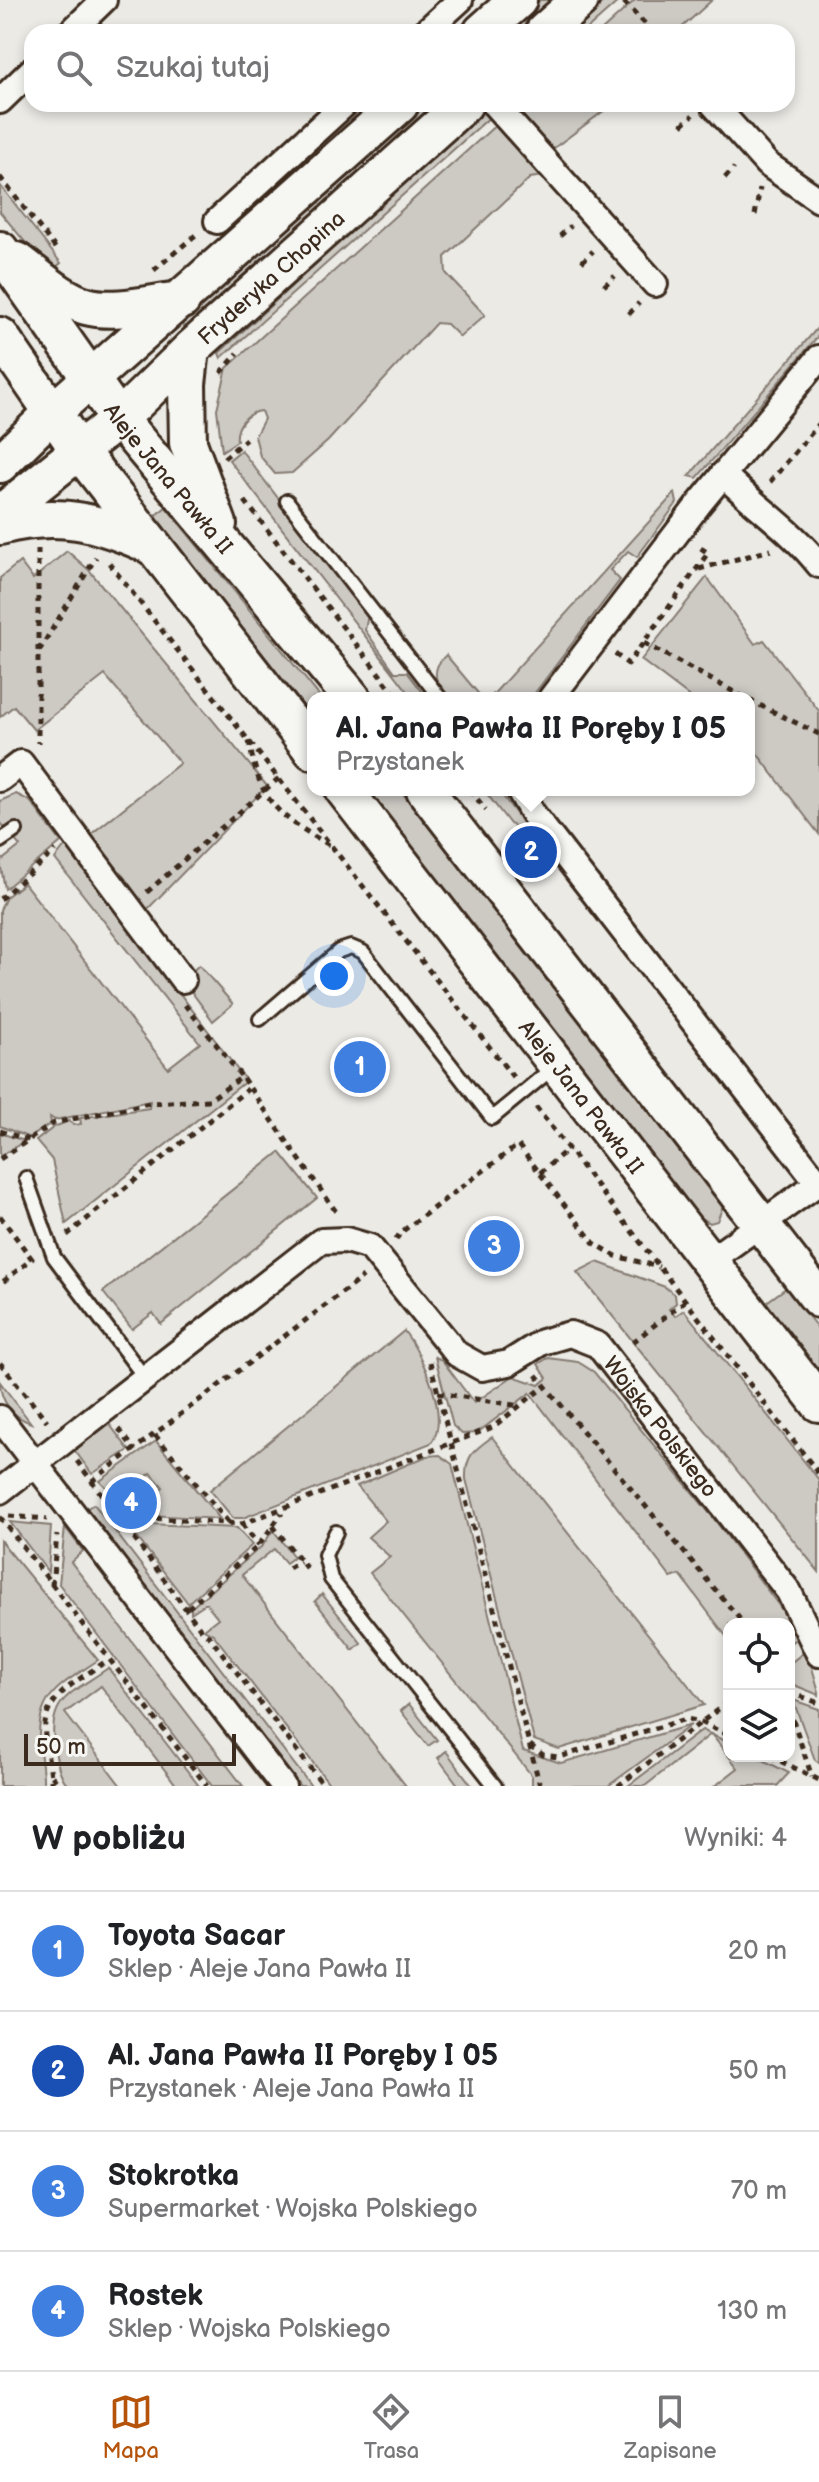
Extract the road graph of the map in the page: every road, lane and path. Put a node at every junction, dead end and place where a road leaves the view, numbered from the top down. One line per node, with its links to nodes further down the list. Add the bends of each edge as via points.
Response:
1 (104, 0): 6 (street)
2 (460, 0): 7 (street)
3 (518, 0): 8 (main road)
4 (580, 0): 9 (main road)
5 (624, 2): 10 (path)
6 (79, 24)
7 (434, 24)
8 (491, 24)
9 (553, 24)
10 (645, 24)
11 (24, 78): 12 (street)
12 (0, 101)
13 (336, 112): 20 (street)
14 (391, 112): 25 (main road, Fryderyka Chopina)
15 (455, 112): 28 (main road, Fryderyka Chopina)
16 (501, 112): 24 (street)
17 (720, 112): 19 (street, via 767,164)
18 (0, 177): 22 (path)
19 (819, 200)
20 (217, 221): 23 (path, via 207,224 161,267)
21 (0, 249): 25 (main road, via 86,306); 31 (main road, Aleje Jana Pawła II)
22 (66, 261)
23 (141, 276)
24 (655, 284)
25 (182, 300): 31 (main road, Fryderyka Chopina)
26 (0, 336): 32 (main road)
27 (246, 344): 30 (path)
28 (191, 349): 33 (main road, Fryderyka Chopina); 49 (main road, via 188,443)
29 (819, 358): 39 (street)
30 (218, 376)
31 (90, 380): 32 (main road, Fryderyka Chopina); 33 (main road, Aleje Jana Pawła II)
32 (53, 412): 36 (main road); 38 (main road, Fryderyka Chopina)
33 (119, 419): 36 (main road, Fryderyka Chopina); 49 (main road, Aleje Jana Pawła II)
34 (819, 424): 40 (path)
35 (246, 439): 37 (path)
36 (80, 452): 43 (main road, Fryderyka Chopina); 47 (main road)
37 (217, 463)
38 (0, 464)
39 (723, 474): 50 (street); 58 (street)
40 (764, 489)
41 (237, 490): 56 (path)
42 (287, 501): 57 (lane)
43 (0, 514)
44 (0, 526): 47 (main road, via 35,517 70,517)
45 (700, 533): 51 (path, via 694,543 708,553)
46 (38, 543): 54 (path)
47 (155, 547): 63 (main road)
48 (785, 548): 51 (path)
49 (229, 552): 55 (main road, Aleje Jana Pawła II)
50 (819, 565)
51 (698, 569): 52 (path)
52 (644, 643): 53 (path, via 628,664); 59 (path)
53 (609, 649)
54 (38, 653): 62 (path, via 99,551); 64 (path)
55 (347, 692)
56 (393, 692)
57 (435, 692)
58 (556, 692)
59 (734, 692)
60 (755, 703): 61 (path)
61 (819, 734)
62 (248, 738): 65 (path); 67 (path, via 256,781)
63 (307, 743)
64 (38, 748)
65 (279, 778): 67 (path); 76 (path)
66 (0, 779): 79 (street, via 21,763)
67 (264, 791): 76 (path, via 288,822); 79 (path)
68 (349, 796): 82 (main road, Aleje Jana Pawła II)
69 (430, 796): 93 (main road)
70 (475, 796): 72 (path)
71 (522, 796): 91 (street)
72 (486, 810)
73 (16, 830): 74 (lane)
74 (0, 841)
75 (65, 843): 78 (path)
76 (335, 849): 84 (path)
77 (0, 886): 78 (path)
78 (1, 897)
79 (128, 907): 80 (street)
80 (183, 980)
81 (260, 1019): 84 (lane, via 339,951 351,947 363,952 492,1118)
82 (557, 1065): 84 (lane); 98 (main road, Aleje Jana Pawła II)
83 (248, 1089): 86 (path, via 242,1077 209,1100 74,1116); 96 (path, via 337,1212); 97 (path)
84 (524, 1092): 87 (path)
85 (0, 1131): 86 (path)
86 (30, 1140): 88 (path)
87 (569, 1148): 89 (path); 100 (path)
88 (0, 1159)
89 (540, 1173): 99 (path, via 518,1145 400,1233); 100 (path, via 594,1243 616,1256)
90 (26, 1178): 108 (lane, via 54,1257)
91 (819, 1184): 93 (street)
92 (0, 1216): 94 (path)
93 (760, 1223): 98 (street); 102 (main road)
94 (10, 1230): 95 (path); 101 (path, via 32,1259)
95 (3, 1235)
96 (346, 1240): 99 (street, Wojska Polskiego, via 370,1247); 108 (street, via 321,1241)
97 (56, 1244)
98 (709, 1261): 111 (main road, Aleje Jana Pawła II)
99 (383, 1263): 106 (street, Wojska Polskiego, via 457,1354 482,1368); 116 (path)
100 (660, 1267): 103 (path)
101 (0, 1284)
102 (819, 1299)
103 (685, 1301): 104 (path); 120 (path)
104 (633, 1342)
105 (427, 1350): 110 (path)
106 (520, 1356): 109 (path); 135 (street, Wojska Polskiego, via 570,1334 598,1345 789,1592)
107 (0, 1363): 115 (path)
108 (145, 1378): 117 (street)
109 (545, 1386): 112 (path); 134 (path)
110 (438, 1393): 112 (path); 118 (path)
111 (819, 1403)
112 (520, 1406): 118 (path, via 493,1427)
113 (58, 1412): 115 (path)
114 (0, 1418): 119 (street)
115 (47, 1421): 117 (path)
116 (155, 1435): 121 (path); 126 (path)
117 (62, 1442): 119 (street); 121 (path)
118 (451, 1444): 123 (path); 143 (path)
119 (35, 1463): 122 (street); 150 (street)
120 (819, 1474)
121 (92, 1481): 125 (path)
122 (0, 1491)
123 (283, 1511): 127 (path); 129 (path)
124 (0, 1516): 132 (path); 132 (path, via 58,1520)
125 (119, 1516): 126 (path); 133 (path)
126 (229, 1523): 127 (path)
127 (242, 1524): 129 (path)
128 (336, 1532): 152 (lane, via 325,1555 331,1579)
129 (259, 1545): 133 (path)
130 (300, 1561): 131 (path)
131 (289, 1568)
132 (52, 1585): 136 (path)
133 (188, 1608): 151 (path)
134 (739, 1618)
135 (819, 1654)
136 (108, 1660): 145 (path, via 56,1698 46,1713); 149 (path)
137 (795, 1694): 138 (path)
138 (819, 1703)
139 (723, 1706): 140 (path)
140 (701, 1722): 142 (path); 143 (path, via 686,1719 559,1757 543,1755); 154 (path)
141 (795, 1724): 146 (path)
142 (723, 1733)
143 (529, 1744): 153 (path)
144 (783, 1762): 146 (path)
145 (51, 1775): 147 (path); 148 (path)
146 (816, 1778)
147 (51, 1786)
148 (60, 1786)
149 (207, 1786)
150 (283, 1786)
151 (324, 1786)
152 (495, 1786)
153 (540, 1786)
154 (618, 1786)

